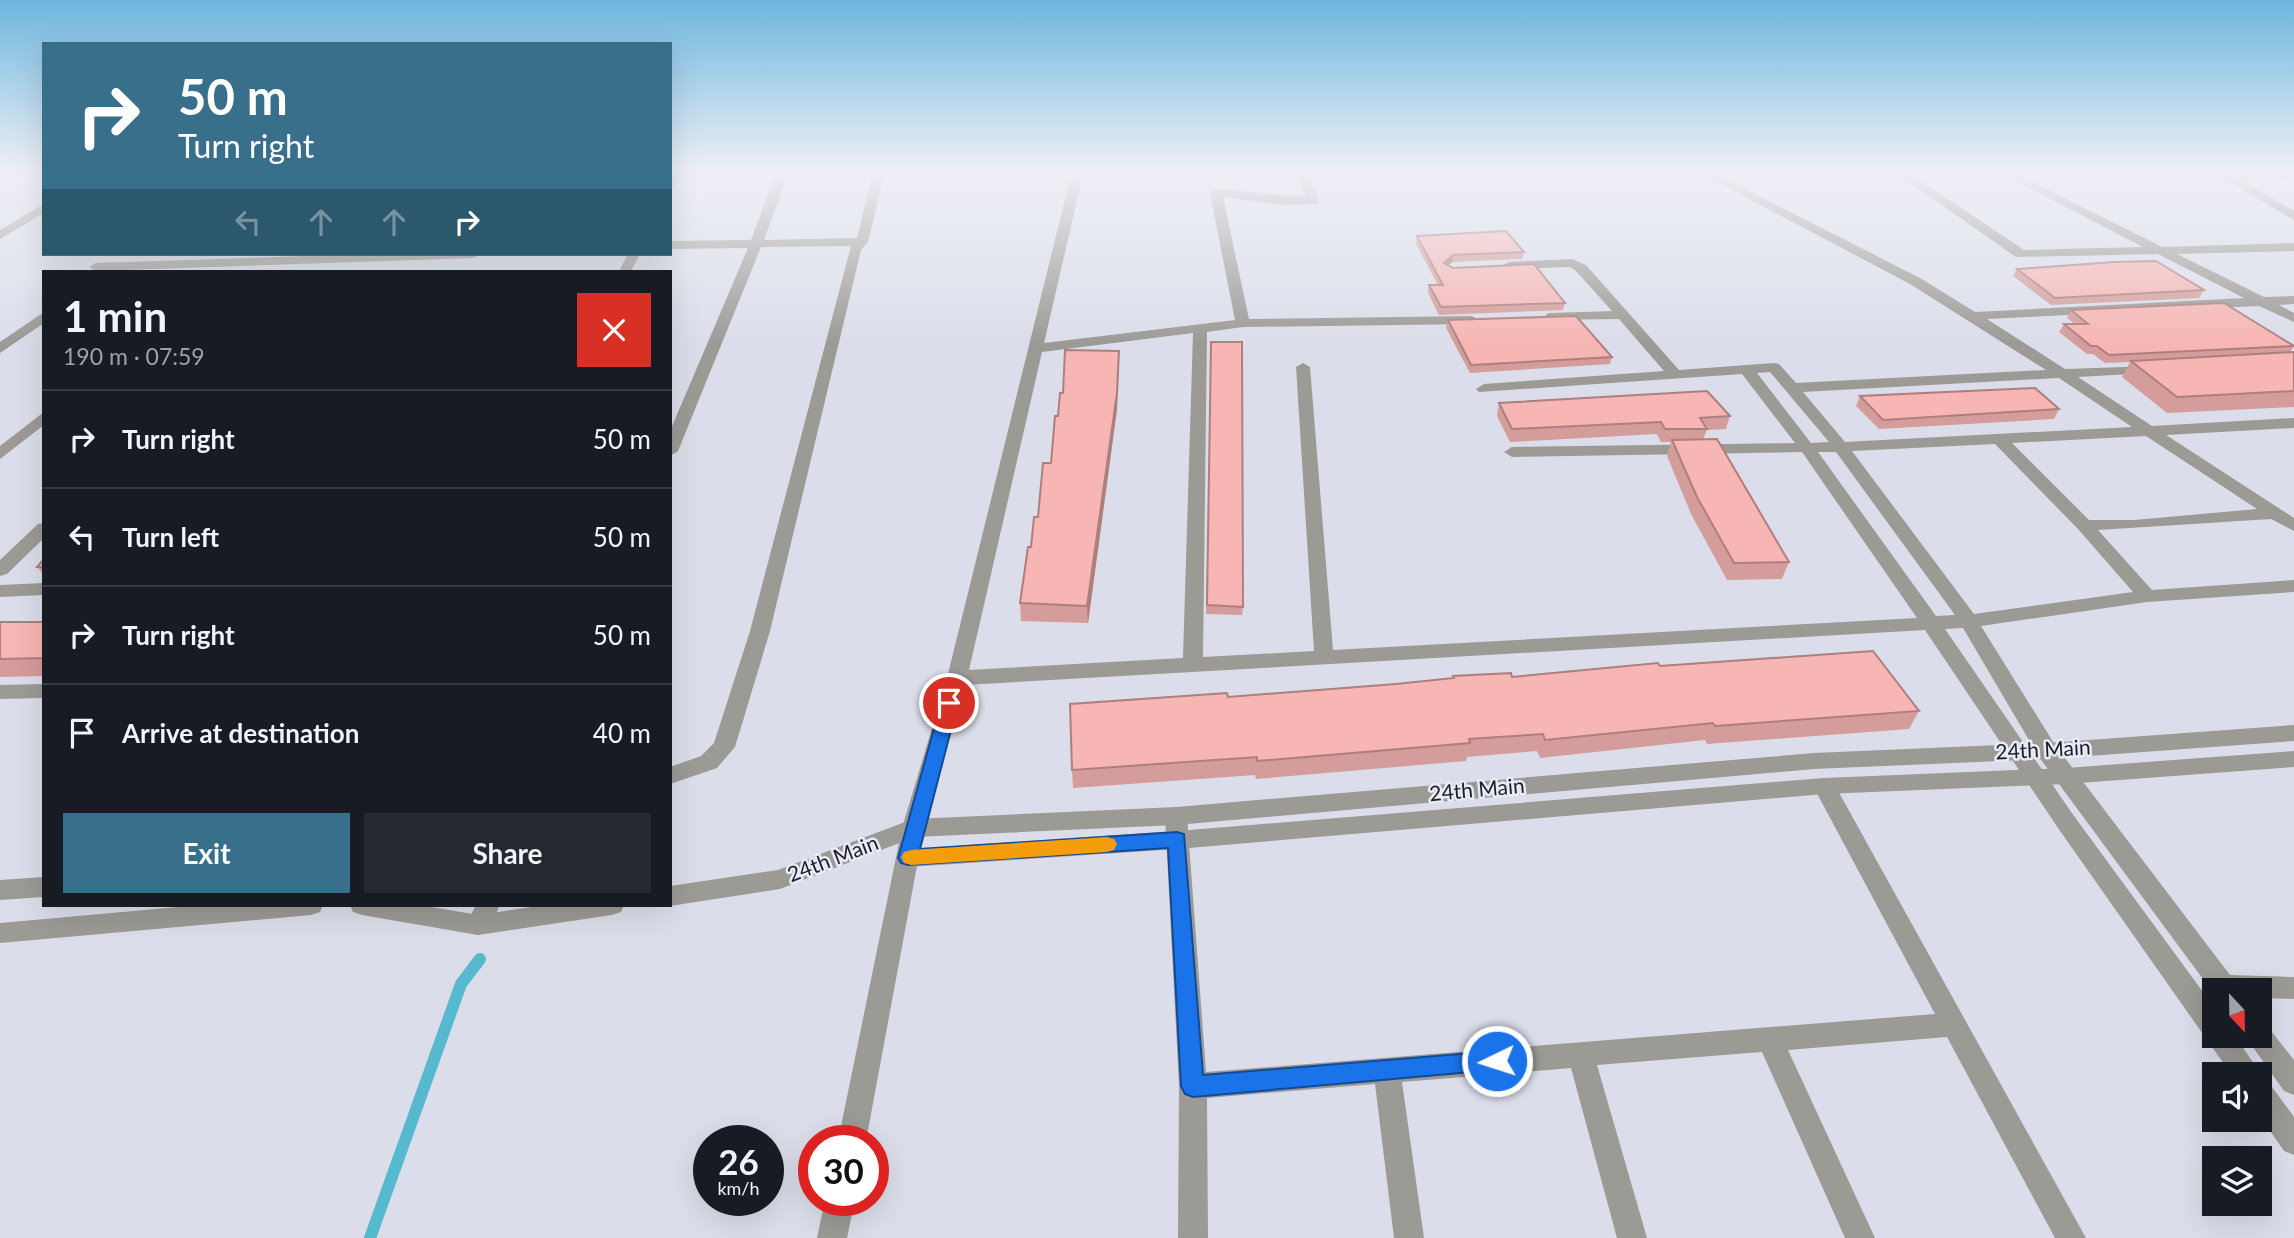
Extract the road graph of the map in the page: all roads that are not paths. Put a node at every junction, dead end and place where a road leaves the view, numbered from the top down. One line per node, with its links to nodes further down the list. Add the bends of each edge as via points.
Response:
1 (762, 229): 9 (street)
2 (865, 229): 8 (street)
3 (1063, 229): 32 (street)
4 (1223, 229): 29 (street)
5 (1814, 229): 24 (street)
6 (1984, 229): 12 (street, via 2021,254)
7 (2115, 229): 12 (street)
8 (862, 242): 9 (street); 69 (street, via 855,249 760,631 724,747 709,762)
9 (756, 244): 10 (street); 44 (street)
10 (672, 246)
11 (2294, 247): 12 (street)
12 (2155, 249): 20 (street)
13 (123, 256): 17 (street)
14 (331, 256): 16 (street)
15 (421, 256): 19 (street)
16 (226, 263): 17 (street)
17 (103, 266)
18 (1492, 267): 23 (street, via 1572,262)
19 (409, 270)
20 (2260, 300): 21 (street); 24 (street); 27 (street)
21 (2294, 300)
22 (42, 307): 31 (street)
23 (1620, 315): 26 (street); 36 (street)
24 (1972, 316): 37 (street)
25 (42, 317): 31 (street)
26 (1539, 318)
27 (2294, 318)
28 (1485, 320): 29 (street)
29 (1243, 323): 30 (street)
30 (1200, 330): 32 (street); 61 (street)
31 (2, 343)
32 (1033, 349): 62 (street)
33 (1303, 366): 60 (street)
34 (2171, 368): 37 (street)
35 (1746, 369): 36 (street); 38 (street, via 1774,367); 45 (street)
36 (1676, 375): 39 (street)
37 (2062, 375): 38 (street); 42 (street)
38 (1791, 388): 46 (street)
39 (1484, 389)
40 (42, 419): 48 (street)
41 (2294, 423): 42 (street)
42 (2148, 429): 43 (street); 49 (street)
43 (2001, 441): 46 (street); 50 (street)
44 (672, 446)
45 (1808, 447): 46 (street); 47 (street); 59 (street)
46 (1841, 447): 58 (street)
47 (1512, 452)
48 (0, 454)
49 (2276, 513): 50 (street); 51 (street)
50 (2084, 525): 57 (street)
51 (2294, 526)
52 (42, 530): 53 (street)
53 (0, 570)
54 (2294, 586): 57 (street)
55 (42, 589): 56 (street)
56 (0, 591)
57 (2147, 597): 58 (street)
58 (1969, 621): 59 (street); 66 (street)
59 (1933, 622): 60 (street); 67 (street)
60 (1324, 659): 61 (street)
61 (1193, 667): 62 (street)
62 (957, 678): 73 (street)
63 (42, 691): 64 (street)
64 (0, 692)
65 (2294, 733): 66 (street, 24th Main)
66 (2047, 751): 67 (street, 24th Main); 70 (street)
67 (2018, 752): 71 (street); 74 (street, 24th Main, via 1814,761)
68 (2294, 759): 70 (street)
69 (672, 775)
70 (2066, 776): 71 (street); 84 (street)
71 (2035, 778): 72 (street); 87 (street)
72 (1824, 786): 74 (street); 88 (street)
73 (913, 828): 74 (street, 24th Main); 75 (street); 78 (street, 24th Main, via 780,879)
74 (1177, 828): 75 (street); 94 (street)
75 (908, 858): 96 (street)
76 (42, 887): 77 (street)
77 (0, 890)
78 (672, 896)
79 (289, 907): 83 (street)
80 (386, 907): 82 (street)
81 (586, 907): 82 (street)
82 (483, 915)
83 (0, 933)
84 (2218, 978)
85 (2272, 988): 86 (street)
86 (2294, 988)
87 (2202, 1011)
88 (1955, 1024): 89 (street); 104 (street)
89 (1769, 1038): 91 (street); 103 (street)
90 (2269, 1048): 93 (street)
91 (1581, 1055): 92 (street); 102 (street)
92 (1387, 1070): 94 (street); 101 (street)
93 (2294, 1082)
94 (1193, 1086): 100 (street)
95 (2272, 1110): 97 (street)
96 (855, 1125)
97 (2294, 1141)
98 (837, 1216): 99 (street)
99 (832, 1238)
100 (1193, 1238)
101 (1409, 1238)
102 (1632, 1238)
103 (1860, 1238)
104 (2071, 1238)

